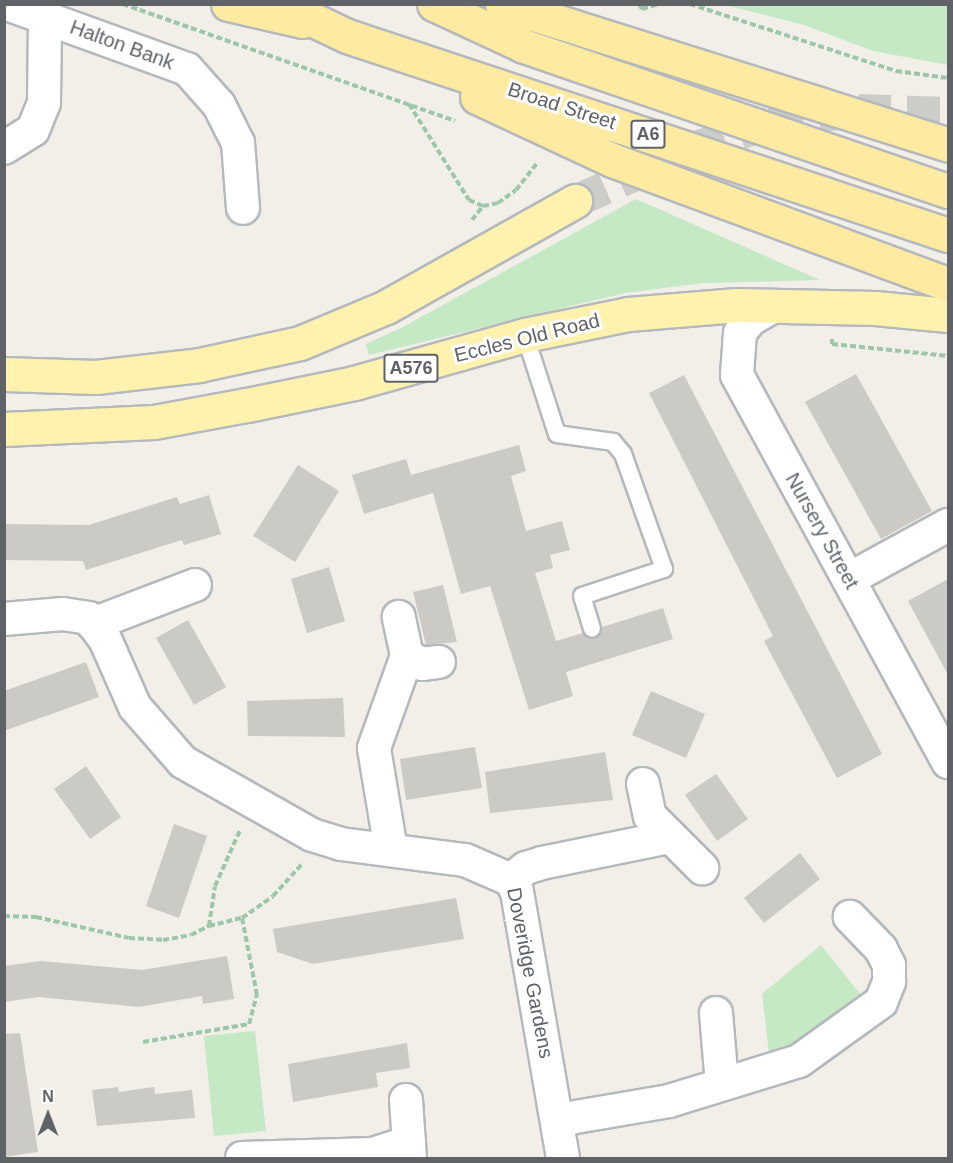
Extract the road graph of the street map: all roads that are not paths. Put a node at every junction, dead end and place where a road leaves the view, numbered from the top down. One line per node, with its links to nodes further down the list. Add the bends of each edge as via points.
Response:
1 (7, 4): 6 (street, Halton Bank)
2 (228, 4): 7 (highway)
3 (280, 4): 7 (highway, Broad Street / A6)
4 (434, 4): 10 (highway, A6, via 524,46)
5 (502, 4): 8 (highway)
6 (45, 18): 9 (street, Halton Bank, via 44,103 33,130); 12 (street, Halton Bank, via 187,69 219,105 238,142)
7 (333, 31): 13 (highway, Broad Street / A6); 14 (highway, via 612,160)
8 (948, 145)
9 (4, 148)
10 (948, 191)
11 (575, 201): 18 (main road, via 386,307 300,343 199,365 96,377)
12 (243, 208)
13 (948, 236)
14 (948, 284)
15 (774, 306): 16 (main road, Eccles Old Road / A576); 17 (main road, Eccles Old Road / A576, via 737,305 628,314); 21 (street, Nursery Street, via 750,320 740,333 737,375)
16 (948, 315)
17 (525, 335): 19 (main road, Eccles Old Road / A576, via 354,383 154,422); 26 (lane, via 557,434 612,442 623,454 664,569 582,596)
18 (4, 374)
19 (4, 429)
20 (948, 525): 21 (street)
21 (849, 579): 29 (street, Nursery Street)
22 (195, 585): 25 (street)
23 (399, 617): 27 (street)
24 (4, 619): 25 (street, via 63,614 89,618)
25 (93, 624): 32 (street, via 105,639 135,707 183,762 321,838)
26 (592, 628)
27 (407, 656): 28 (street, via 422,664); 32 (street, via 374,748)
28 (439, 662)
29 (948, 762)
30 (643, 784): 31 (street, via 650,816)
31 (670, 837): 33 (street); 34 (street, Doveridge Gardens, via 542,863 526,868)
32 (391, 850): 34 (street, via 465,860)
33 (702, 868)
34 (511, 880): 39 (street, Doveridge Gardens, via 517,892)
35 (850, 917): 37 (street, via 881,949 889,965 889,982 881,1002 798,1061)
36 (716, 1013): 37 (street)
37 (722, 1084): 39 (street, via 669,1101)
38 (406, 1100): 40 (street)
39 (558, 1120): 42 (street, Doveridge Gardens)
40 (410, 1150): 41 (street)
41 (242, 1158)
42 (563, 1158)

